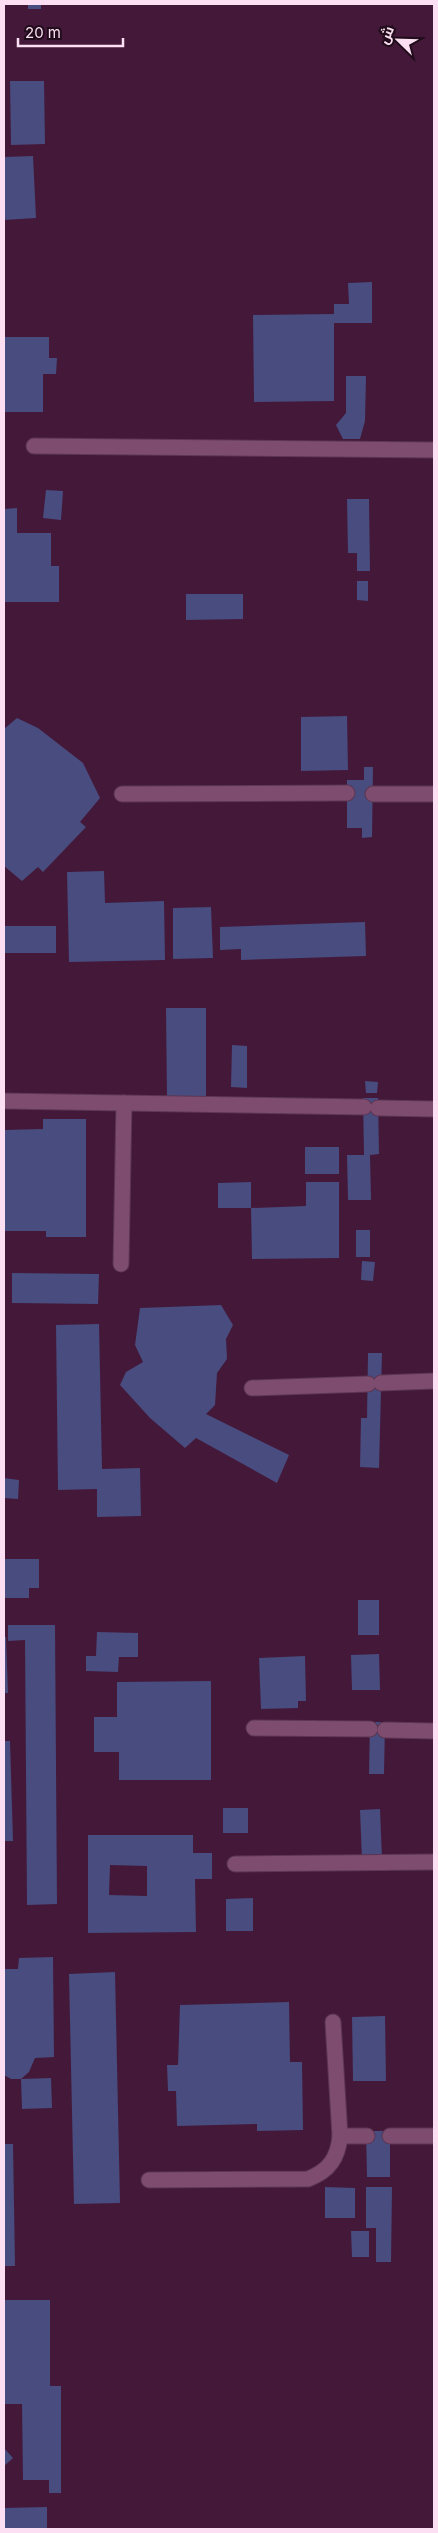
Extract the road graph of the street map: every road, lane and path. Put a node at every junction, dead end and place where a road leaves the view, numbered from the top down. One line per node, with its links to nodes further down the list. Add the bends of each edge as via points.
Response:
1 (34, 446): 2 (lane)
2 (434, 450)
3 (348, 793): 4 (lane)
4 (122, 794)
5 (373, 794): 6 (lane)
6 (434, 794)
7 (4, 1101): 8 (lane)
8 (124, 1103): 9 (lane); 10 (lane)
9 (434, 1109)
10 (121, 1264)
11 (434, 1382): 12 (lane)
12 (252, 1388)
13 (254, 1728): 14 (lane)
14 (434, 1731)
15 (434, 1862): 16 (lane)
16 (234, 1864)
17 (333, 2022): 18 (lane)
18 (340, 2136): 19 (lane); 22 (lane, via 338,2151 331,2165 308,2179)
19 (366, 2136)
20 (390, 2136): 21 (lane)
21 (434, 2136)
22 (149, 2180)

